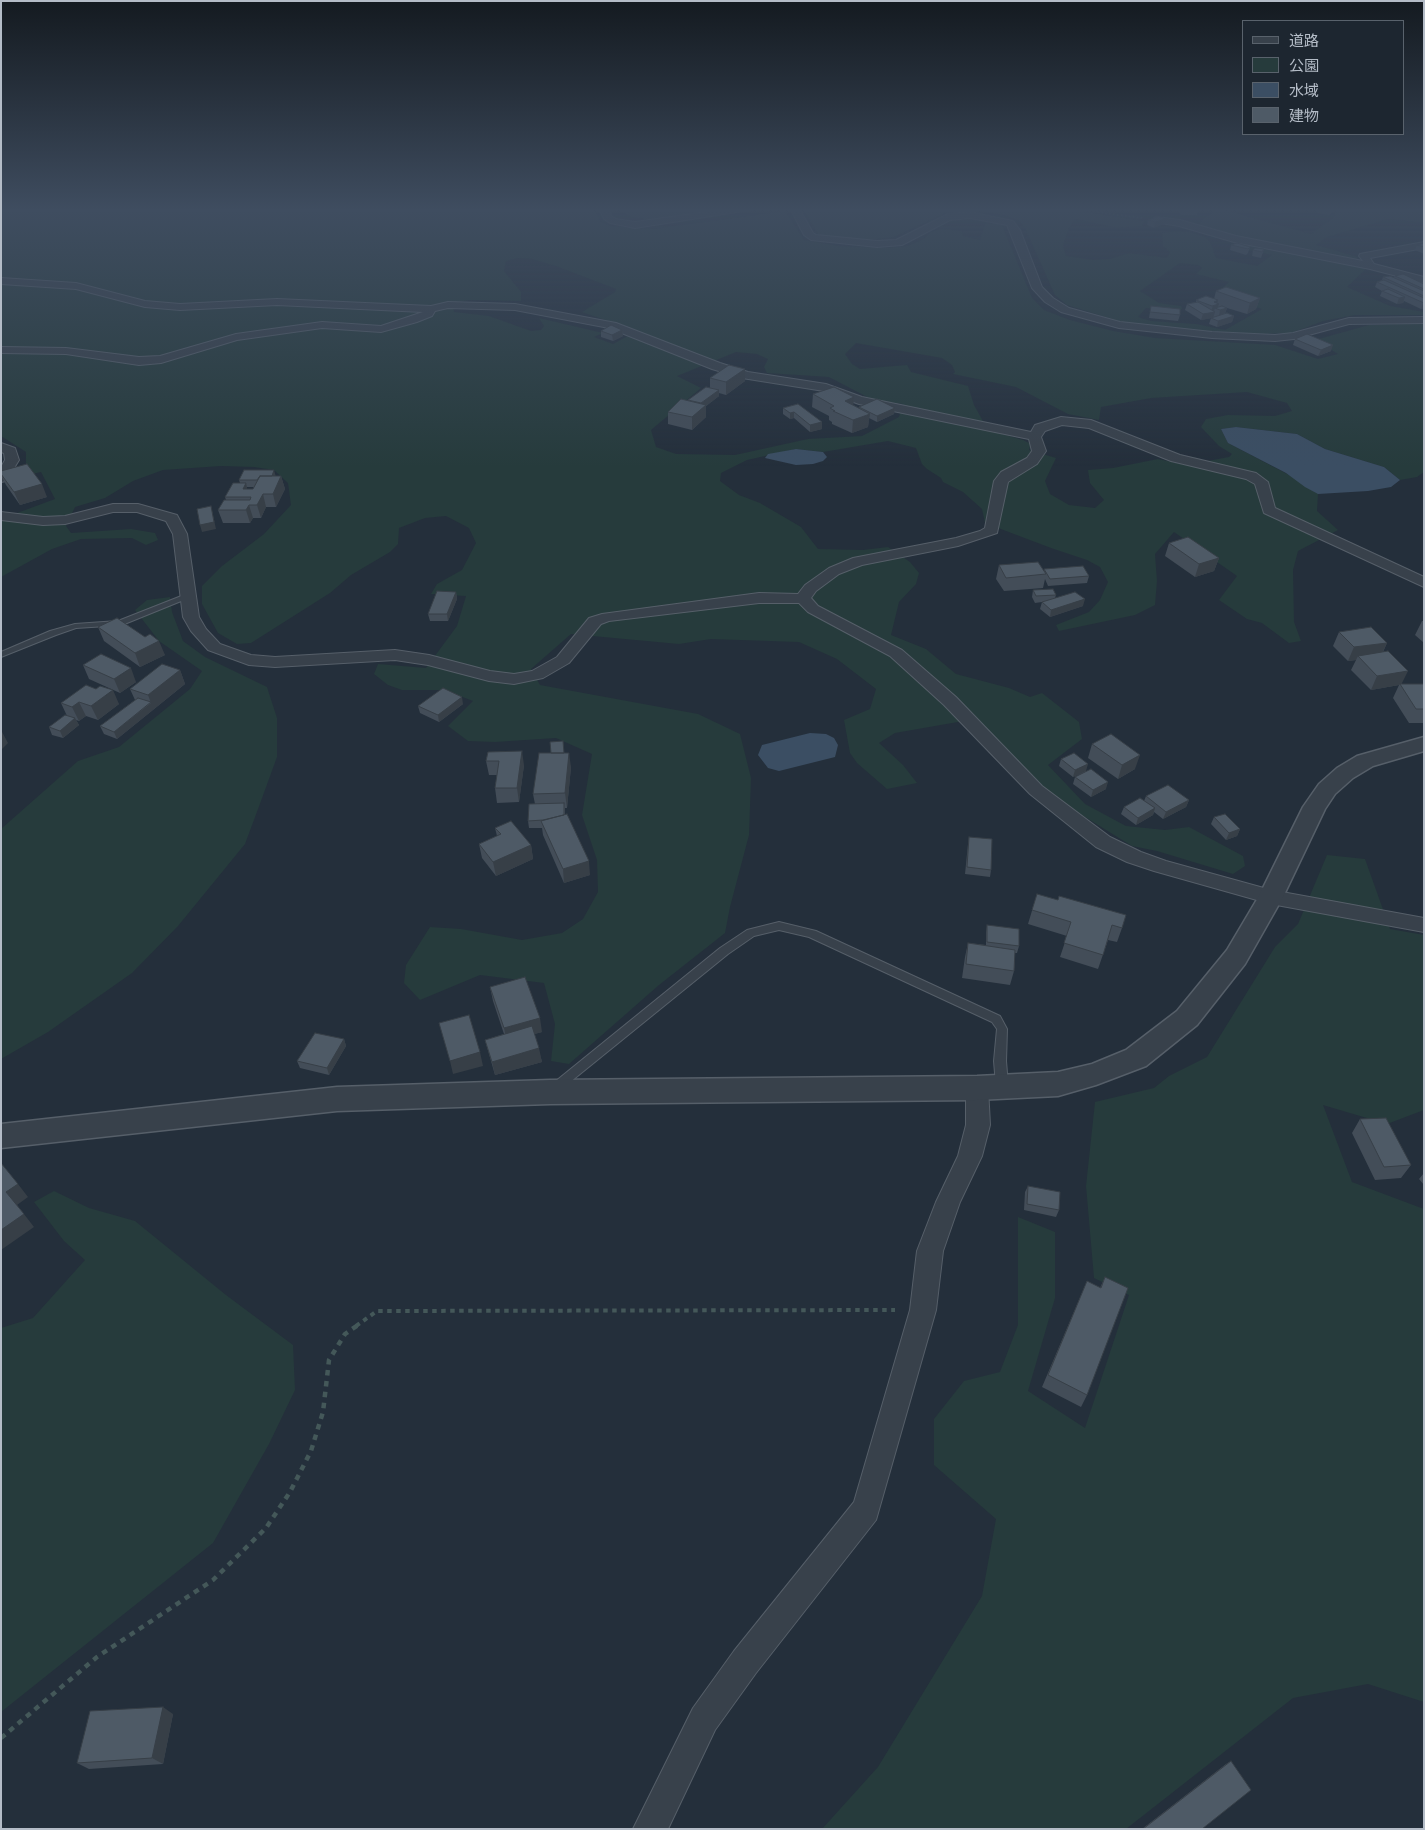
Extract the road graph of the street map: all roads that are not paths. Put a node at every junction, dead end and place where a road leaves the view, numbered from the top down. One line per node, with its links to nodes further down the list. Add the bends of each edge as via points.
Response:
1 (112, 295): 3 (street, via 145,304 180,307 277,302)
2 (1044, 295): 4 (street, via 1065,310 1119,325 1212,335 1275,338 1349,321)
3 (431, 309): 5 (street, via 428,314 413,320 381,329 322,325 245,335 162,359 139,361 66,351); 6 (street, via 448,305 515,307 612,325 746,375 826,388 859,400)
4 (1424, 320)
5 (1, 350)
6 (1035, 437): 10 (street, via 1040,428 1050,423 1092,424 1176,458 1251,476 1261,482 1269,510); 12 (street, via 1039,451 1032,461 1001,481 992,530 958,542 858,561 834,571 810,588)
7 (1, 447): 8 (street, via 10,451 12,460)
8 (1, 478)
9 (1, 516): 11 (street, via 43,522 113,508 138,508 164,514 172,518 180,534)
10 (1424, 583)
11 (187, 598): 12 (street, via 199,631 214,646 249,660 276,662 395,655 514,679 537,675 563,660 595,622 607,616 759,598); 13 (lane, via 119,623 75,626)
12 (803, 599): 15 (street, via 813,609 896,653 950,701 1036,790 1103,842 1161,866)
13 (1, 655)
14 (1424, 744): 15 (street, via 1364,762 1327,789 1314,807)
15 (1271, 897): 16 (street); 17 (street, via 1236,958 1187,1018 1136,1058 1096,1074 1058,1084)
16 (1424, 925)
17 (989, 1086): 18 (street); 18 (lane, via 1000,1061 1002,1029 996,1019 812,934 779,926 751,932 724,951); 20 (street, via 970,1156 930,1251 924,1310 866,1510 745,1662 704,1719)
18 (550, 1092): 19 (street, via 337,1098)
19 (2, 1137)
20 (650, 1829)

